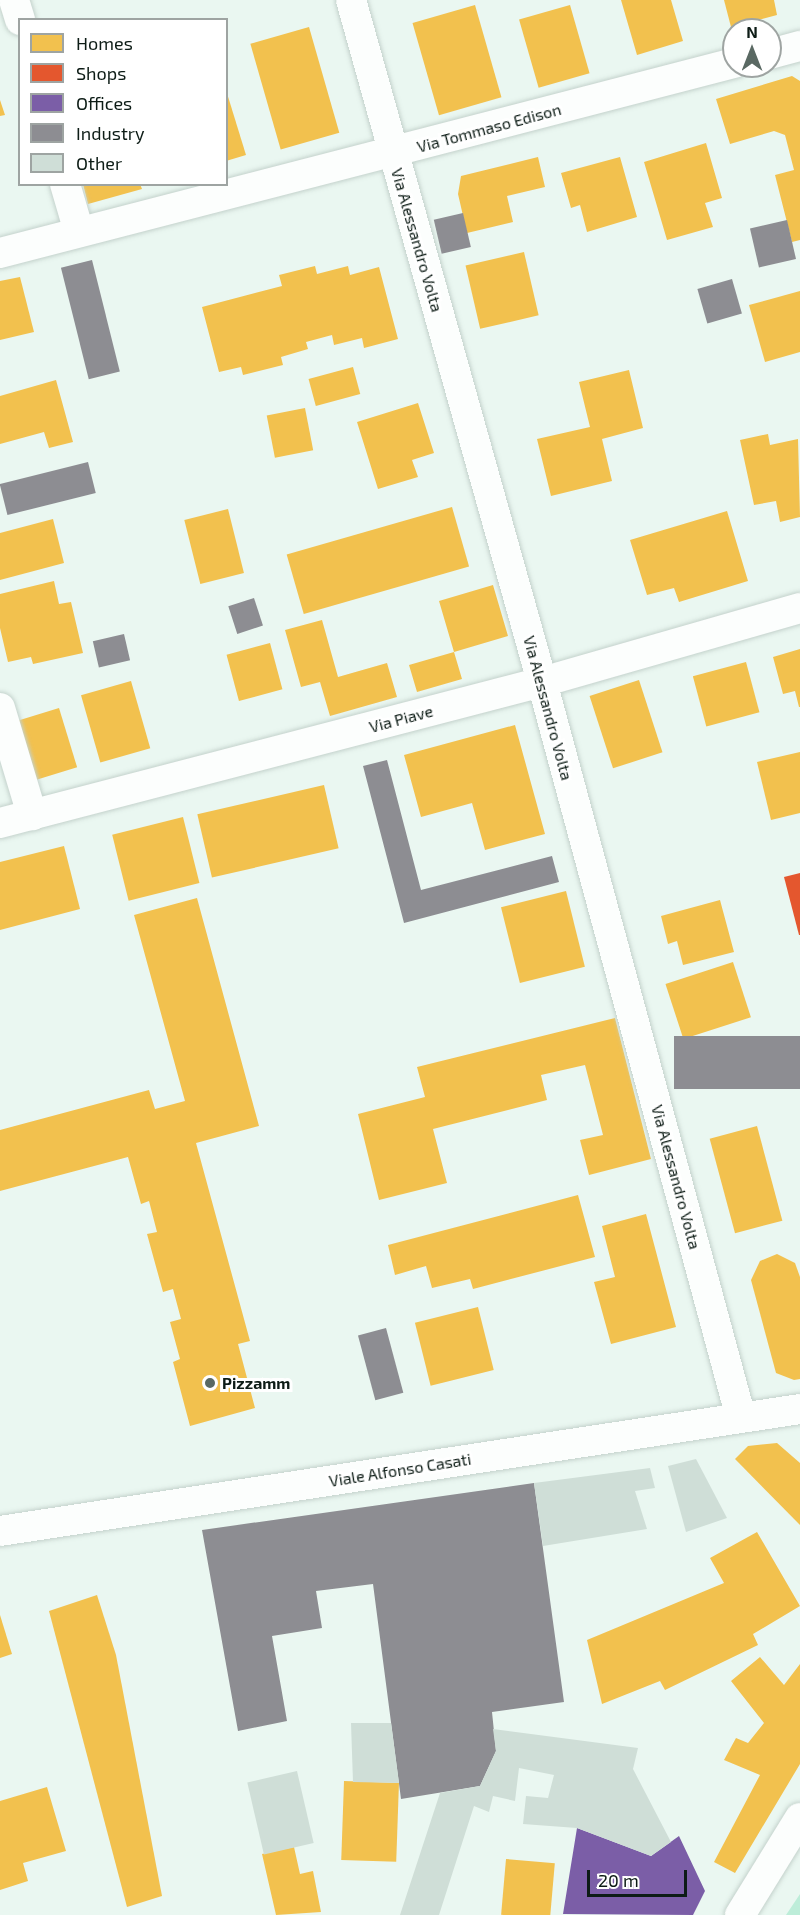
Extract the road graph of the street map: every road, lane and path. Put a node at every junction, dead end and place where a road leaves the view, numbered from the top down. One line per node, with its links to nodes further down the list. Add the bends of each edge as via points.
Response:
1 (14, 0): 3 (street)
2 (351, 0): 7 (street, Via Alessandro Volta)
3 (19, 18)
4 (800, 46): 5 (street)
5 (782, 51)
6 (722, 66): 7 (street, Via Tommaso Edison)
7 (392, 153): 9 (street, Via Tommaso Edison); 12 (street, Via Alessandro Volta)
8 (66, 186): 9 (street)
9 (79, 232): 10 (street, Via Tommaso Edison)
10 (0, 253)
11 (800, 608): 12 (street, Via Piave)
12 (542, 682): 14 (street, Via Piave); 17 (street, Via Alessandro Volta)
13 (0, 708): 14 (street)
14 (32, 815): 15 (street, Via Piave)
15 (0, 823)
16 (800, 1409): 17 (street, Viale Alfonso Casati)
17 (741, 1418): 18 (street, Viale Alfonso Casati)
18 (0, 1531)
19 (800, 1818): 20 (street)
20 (740, 1915)

